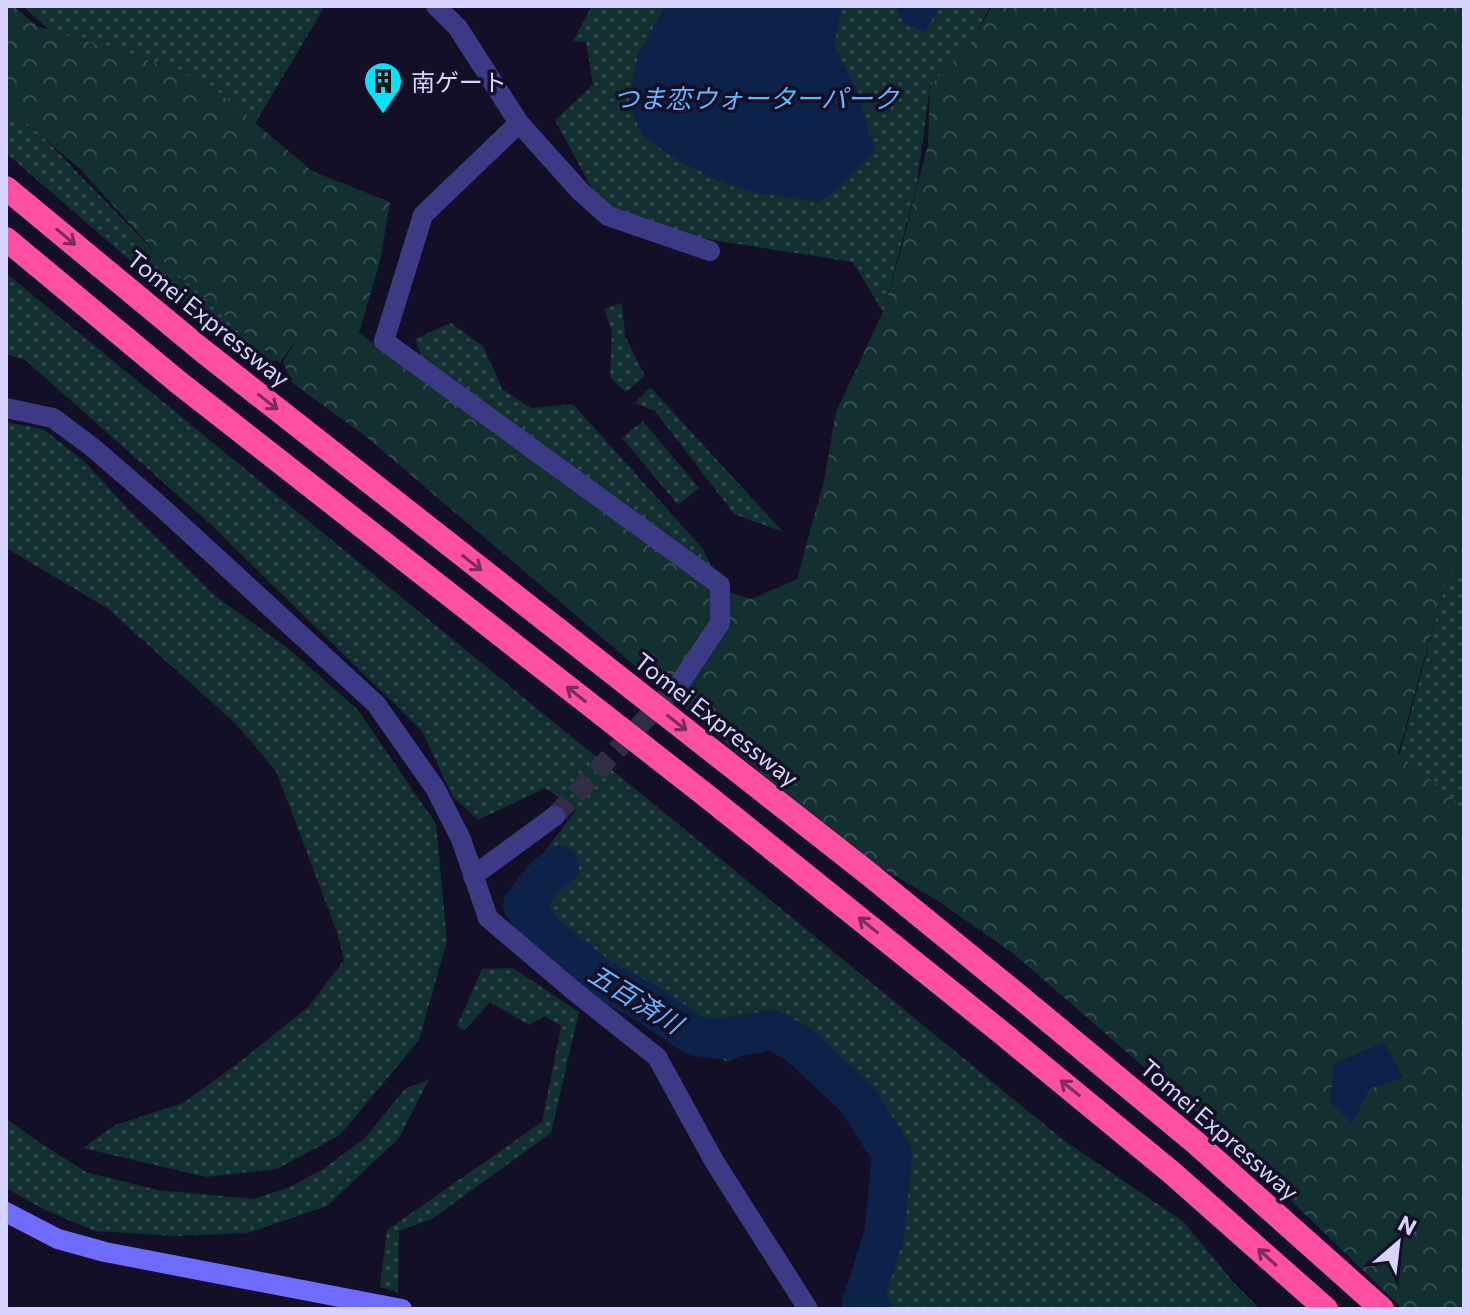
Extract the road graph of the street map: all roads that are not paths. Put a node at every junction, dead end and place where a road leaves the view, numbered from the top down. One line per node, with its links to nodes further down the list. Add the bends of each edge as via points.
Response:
1 (436, 6): 2 (street, via 458,28)
2 (519, 123): 5 (street, via 608,216); 7 (street, via 423,215 384,341 720,585 720,623)
3 (6, 188): 14 (highway, Tomei Expressway, one-way to 14, via 203,351 942,933 1196,1143)
4 (6, 239): 13 (highway, one-way to 4, via 1002,1033 178,382)
5 (710, 251)
6 (6, 408): 9 (street, via 53,418 92,447 376,704 435,788)
7 (682, 680)
8 (555, 816): 9 (street)
9 (473, 876): 12 (street, via 488,918 657,1057 714,1161)
10 (6, 1212): 11 (street, via 58,1239 105,1252)
11 (402, 1309)
12 (808, 1309)
13 (1326, 1309)
14 (1382, 1309)

